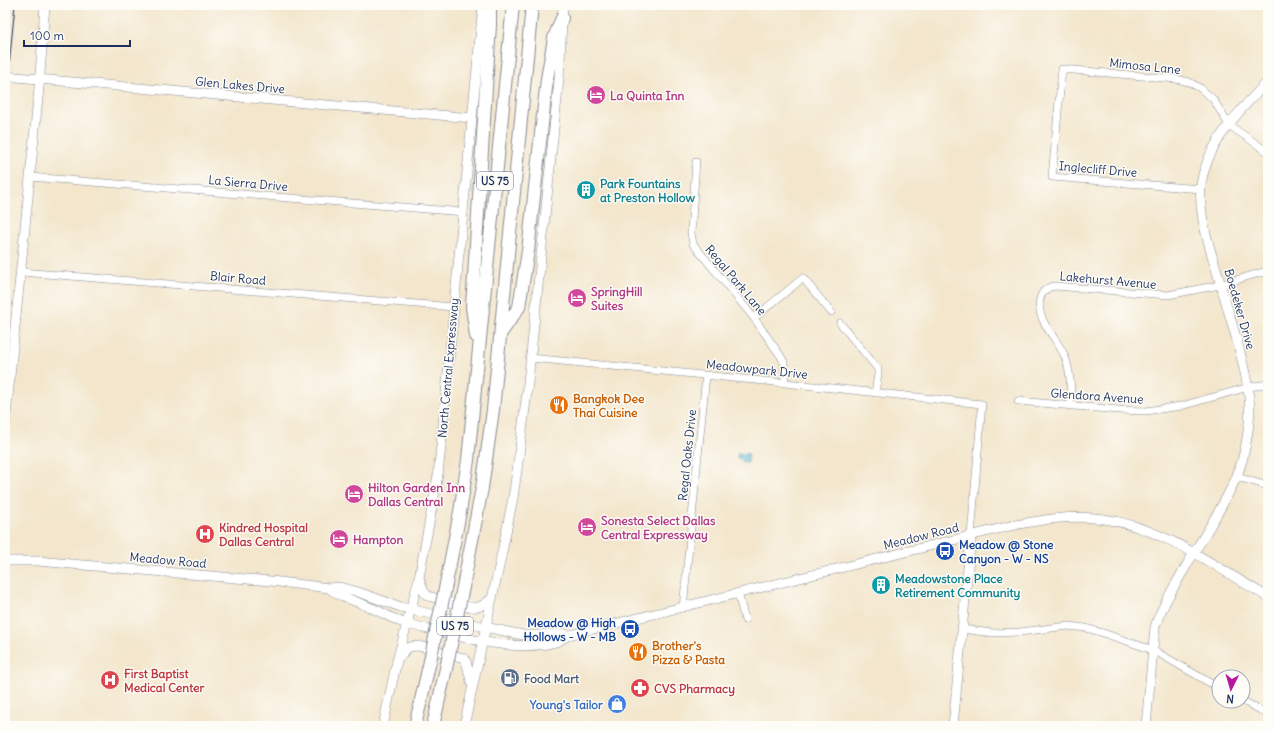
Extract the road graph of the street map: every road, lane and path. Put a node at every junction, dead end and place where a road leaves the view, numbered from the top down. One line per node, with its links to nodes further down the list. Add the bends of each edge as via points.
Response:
1 (483, 5): 12 (street, North Central Expressway)
2 (490, 5): 27 (highway, via 472,308)
3 (513, 5): 27 (highway, US 75)
4 (532, 5): 26 (highway, US 75)
5 (563, 5): 7 (street)
6 (44, 8): 10 (street)
7 (562, 18): 26 (highway, via 554,38 547,79 528,251 519,306); 28 (street, via 558,87)
8 (1062, 69): 13 (street, Mimosa Lane, via 1189,82 1212,99); 17 (street, Inglecliff Drive, via 1052,177)
9 (5, 76): 10 (street, Glen Lakes Drive)
10 (40, 79): 12 (street, Glen Lakes Drive); 16 (street)
11 (1268, 81): 13 (street, Boedeker Drive)
12 (472, 118): 18 (street, North Central Expressway)
13 (1229, 125): 14 (street, Mimosa Lane); 17 (street, Boedeker Drive, via 1211,152 1203,172)
14 (1268, 152)
15 (696, 162): 24 (street, Regal Park Lane, via 692,240 695,248)
16 (30, 177): 18 (street, La Sierra Drive); 19 (street)
17 (1201, 189): 21 (street, Boedeker Drive, via 1206,236)
18 (464, 212): 22 (street, North Central Expressway)
19 (21, 272): 22 (street, Blair Road); 36 (street)
20 (1268, 272): 21 (street, Lakehurst Avenue)
21 (1220, 285): 32 (street, Boedeker Drive); 35 (street, Lakehurst Avenue, via 1168,296 1055,286 1046,289 1041,294 1040,308 1048,328 1065,356 1071,379)
22 (454, 307): 42 (street, North Central Expressway, via 442,446)
23 (831, 312): 24 (street, via 803,278)
24 (754, 318): 30 (street, Regal Park Lane, via 784,362)
25 (840, 323): 33 (street, via 878,369)
26 (500, 334): 63 (highway, US 75, bridge, via 486,462 473,538)
27 (478, 357): 62 (highway, US 75, bridge, via 460,512)
28 (531, 358): 29 (street, Meadowpark Drive); 46 (street, via 512,498)
29 (706, 375): 30 (street, Meadowpark Drive); 47 (street, Regal Oaks Drive)
30 (785, 383): 33 (street, Meadowpark Drive)
31 (1268, 384): 32 (street, Glendora Avenue)
32 (1249, 387): 35 (street, Glendora Avenue, via 1156,410); 37 (street, Boedeker Drive, via 1248,431)
33 (875, 393): 39 (street, Meadowpark Drive, via 982,404)
34 (1018, 401): 35 (street, Glendora Avenue)
35 (1072, 406)
36 (5, 426)
37 (1237, 477): 38 (street); 40 (street, Boedeker Drive)
38 (1268, 486)
39 (971, 536): 40 (street, Meadow Road, via 1038,520 1085,517 1132,526 1170,540); 44 (street, Meadow Road); 52 (street)
40 (1193, 553): 45 (street, Meadow Road); 55 (street, Boedeker Drive, via 1159,615)
41 (5, 561): 43 (street, Meadow Road, via 38,561)
42 (419, 578): 46 (street, via 428,596 469,607 482,606); 48 (street, North Central Expressway)
43 (329, 588): 48 (street, Meadow Road, via 355,590); 50 (street, Meadow Road, via 336,594)
44 (738, 593): 47 (street, Meadow Road); 49 (street)
45 (1268, 597)
46 (491, 599): 51 (street)
47 (683, 608): 53 (street, Meadow Road)
48 (411, 609): 50 (street, North Central Expressway); 51 (street, Meadow Road)
49 (745, 620)
50 (407, 624): 54 (street, Meadow Road); 56 (street, North Central Expressway)
51 (486, 627): 53 (street, Meadow Road, via 523,635); 54 (street)
52 (962, 629): 55 (street, via 992,633 1068,626 1086,628); 65 (street)
53 (569, 635): 54 (street, Meadow Road, via 557,642 543,644 504,645)
54 (483, 641): 58 (street)
55 (1153, 650): 57 (street); 66 (street, Boedeker Drive)
56 (396, 665): 58 (street, via 402,652 412,646 464,658); 61 (street, North Central Expressway)
57 (1211, 683)
58 (472, 686): 64 (street)
59 (1251, 705): 60 (street)
60 (1268, 714)
61 (383, 726)
62 (415, 726)
63 (433, 726)
64 (464, 726)
65 (953, 726)
66 (1146, 726)

